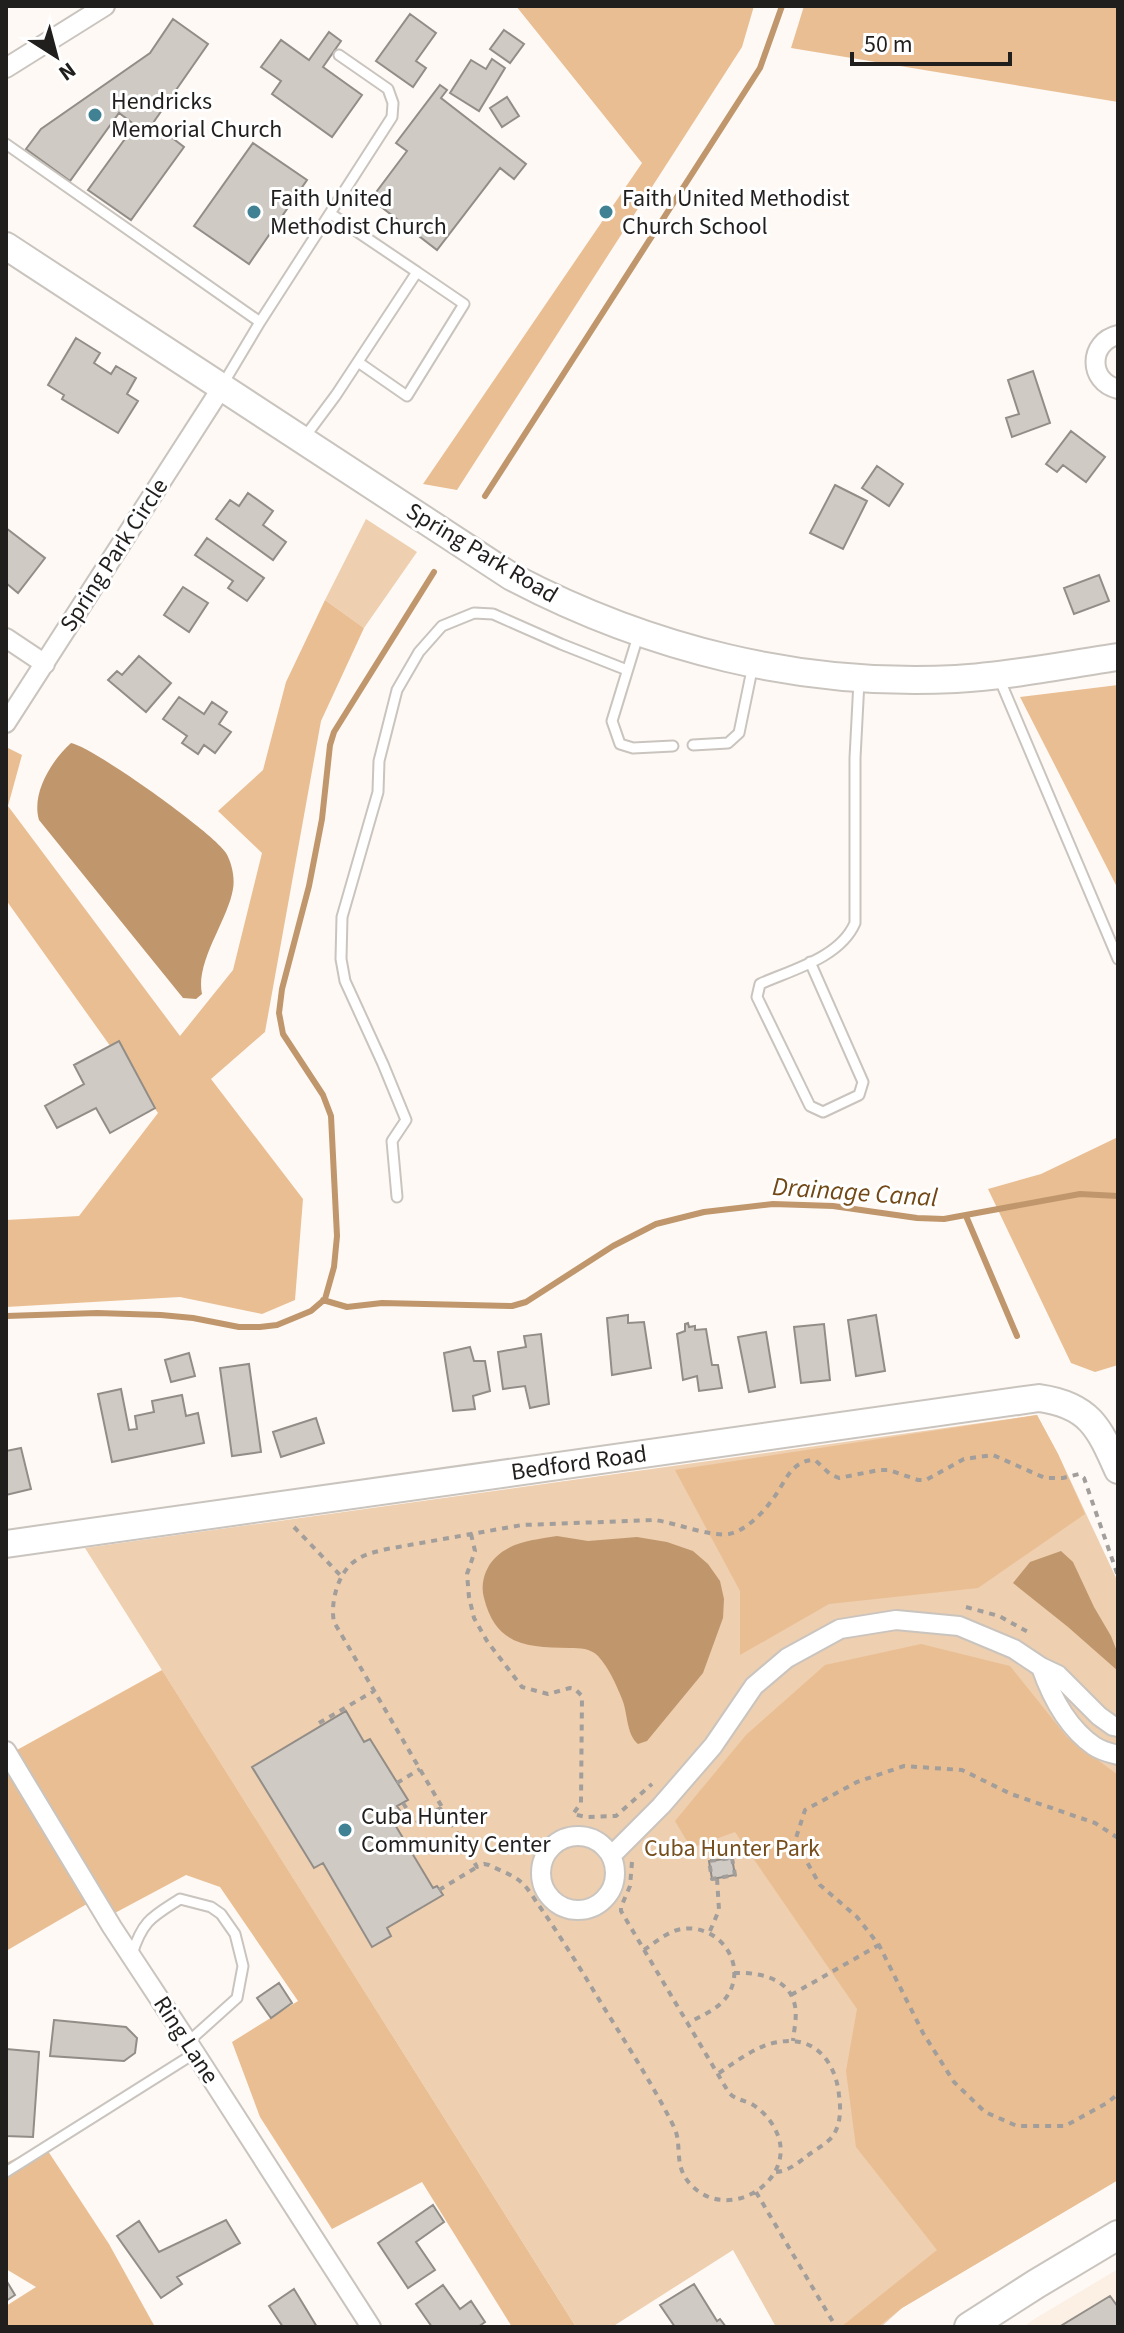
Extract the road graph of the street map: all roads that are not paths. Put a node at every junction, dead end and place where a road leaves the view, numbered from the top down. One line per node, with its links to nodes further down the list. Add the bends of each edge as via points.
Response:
1 (105, 6): 3 (street)
2 (339, 55): 5 (lane, via 388,89 393,103 392,117)
3 (6, 68)
4 (6, 144): 8 (lane)
5 (331, 214): 7 (lane); 8 (lane)
6 (6, 246): 11 (main road, Spring Park Road)
7 (417, 272): 10 (lane); 10 (lane, via 464,304 407,396)
8 (260, 322): 11 (lane)
9 (1118, 335): 12 (street, via 1101,344 1094,364 1104,383)
10 (358, 362): 13 (lane)
11 (222, 387): 13 (main road, Spring Park Road); 17 (street, Spring Park Circle)
12 (1118, 389)
13 (302, 441): 14 (main road, Spring Park Road, via 512,577)
14 (639, 632): 18 (main road, Spring Park Road); 19 (lane)
15 (6, 638): 17 (street)
16 (1118, 657): 20 (main road, Spring Park Road)
17 (45, 664): 22 (street, Spring Park Circle)
18 (753, 665): 21 (main road, Spring Park Road); 23 (lane, via 739,733 728,743)
19 (627, 670): 24 (lane, via 612,721 620,744); 27 (lane, via 493,614 474,613 442,626 397,690 379,761 378,792 342,917 341,959 345,981 406,1120 392,1141)
20 (998, 674): 21 (main road, Spring Park Road); 25 (lane)
21 (859, 677): 26 (lane, via 855,923 849,936)
22 (6, 723)
23 (693, 745)
24 (673, 746)
25 (1118, 959)
26 (810, 962): 26 (lane, via 760,984 757,997 810,1106 823,1112 859,1095 863,1082)
27 (397, 1197)
28 (1118, 1470): 29 (main road, Bedford Road, via 1094,1422 1061,1401 1039,1398)
29 (6, 1544)
30 (1041, 1667): 31 (street, via 1058,1675 1099,1716); 33 (street, via 1077,1732 1097,1748); 34 (street, via 1014,1649 959,1626 896,1620 840,1629 787,1658 754,1686 713,1746)
31 (1118, 1727)
32 (6, 1751): 35 (street, Ring Lane)
33 (1118, 1755)
34 (611, 1856): 34 (street, via 605,1846 584,1836 562,1839 541,1869 547,1892 565,1907 589,1908 601,1902 614,1881)
35 (131, 1957): 36 (street, Ring Lane); 36 (lane, via 139,1931 180,1899 211,1907 235,1934 243,1966 237,1998)
36 (192, 2047): 37 (lane); 40 (street, Ring Lane)
37 (6, 2172)
38 (1118, 2235): 39 (main road)
39 (977, 2325)
40 (371, 2327)

